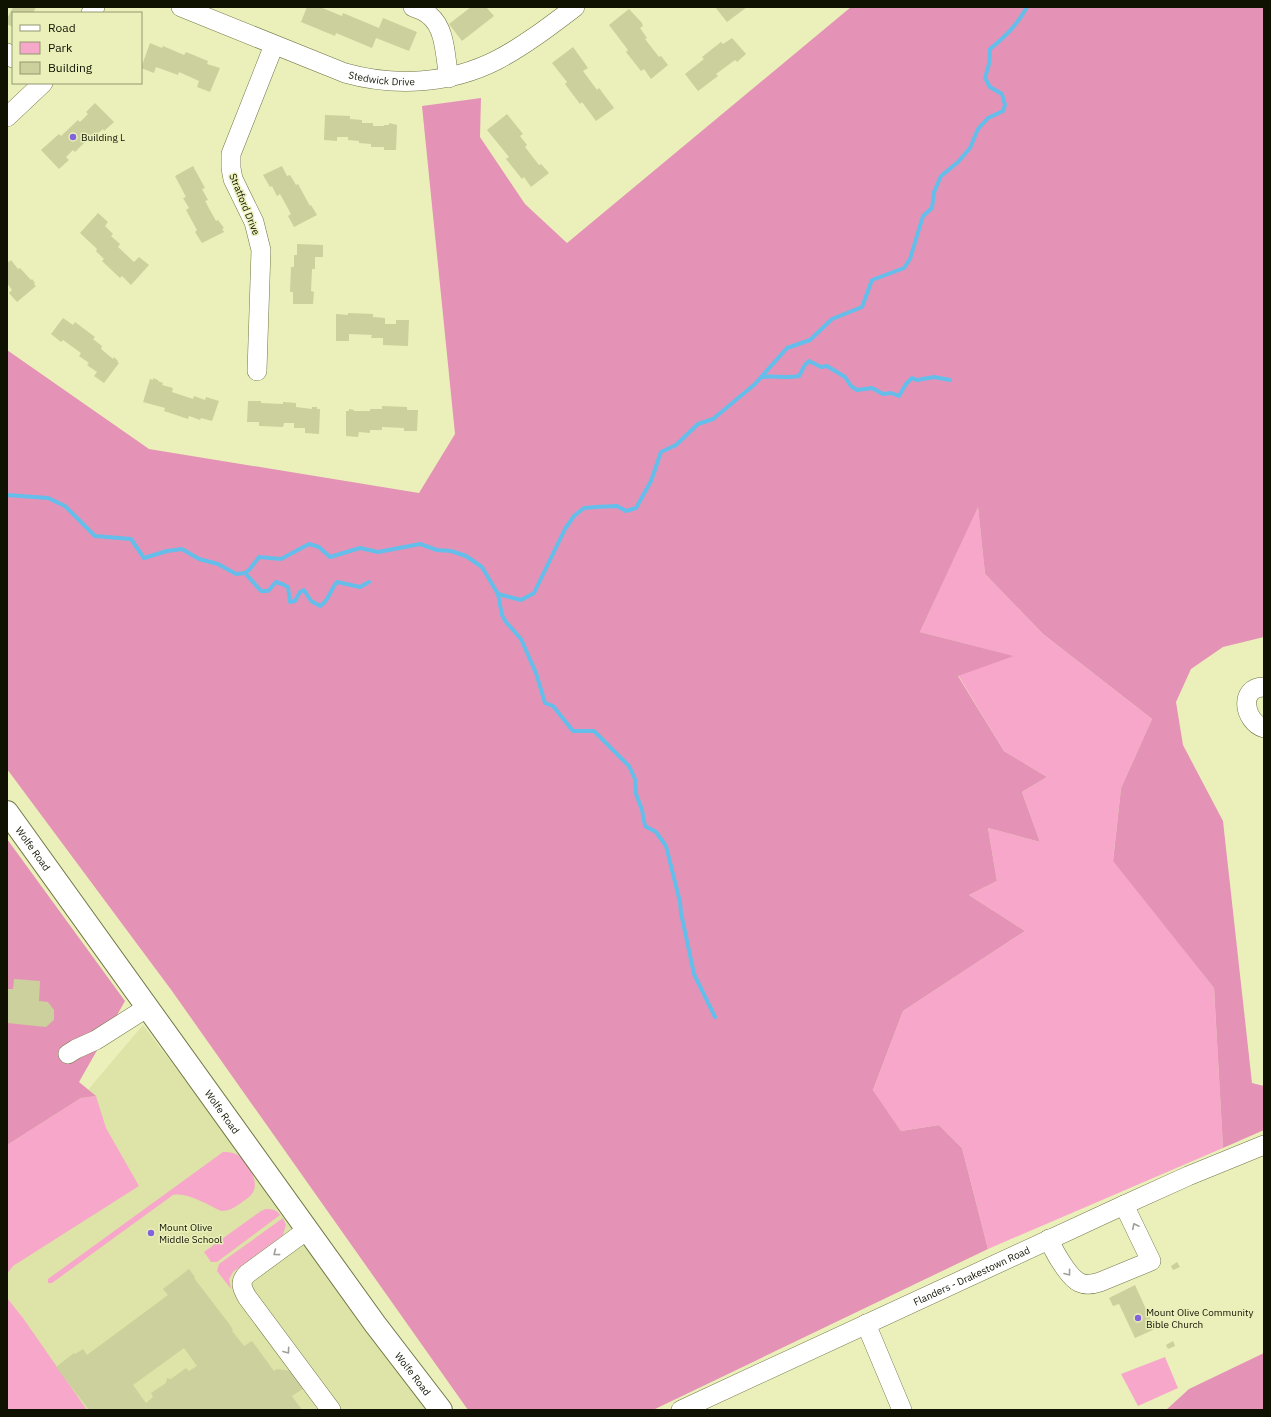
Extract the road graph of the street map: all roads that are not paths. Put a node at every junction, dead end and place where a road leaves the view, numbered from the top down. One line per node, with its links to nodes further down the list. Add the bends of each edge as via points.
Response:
1 (181, 7): 4 (street, Stedwick Drive)
2 (413, 7): 5 (street, via 429,15 438,26 443,39)
3 (575, 7): 5 (street, Stedwick Drive, via 497,60)
4 (274, 44): 5 (street, Stedwick Drive, via 345,72 372,79 401,81); 8 (street, Stratford Drive, via 231,159 233,179 254,222 261,250)
5 (449, 78)
6 (42, 84): 7 (street)
7 (7, 117)
8 (257, 371)
9 (1264, 687): 10 (street, via 1251,691 1247,705 1253,722)
10 (1264, 728)
11 (7, 812): 12 (main road, Wolfe Road)
12 (148, 1007): 13 (street, via 96,1040); 16 (main road, Wolfe Road)
13 (68, 1054)
14 (1264, 1145): 15 (street, Flanders - Drakestown Road)
15 (1124, 1204): 17 (street, Flanders - Drakestown Road); 17 (street, one-way to 15, via 1055,1254 1072,1278 1082,1284 1100,1282 1151,1261)
16 (308, 1230): 19 (street, one-way to 19, via 247,1274 241,1285 247,1297); 20 (main road, Wolfe Road)
17 (1049, 1239): 18 (street, Flanders - Drakestown Road)
18 (866, 1324): 21 (street, Flanders - Drakestown Road); 22 (street)
19 (331, 1410)
20 (441, 1410)
21 (681, 1410)
22 (902, 1410)

